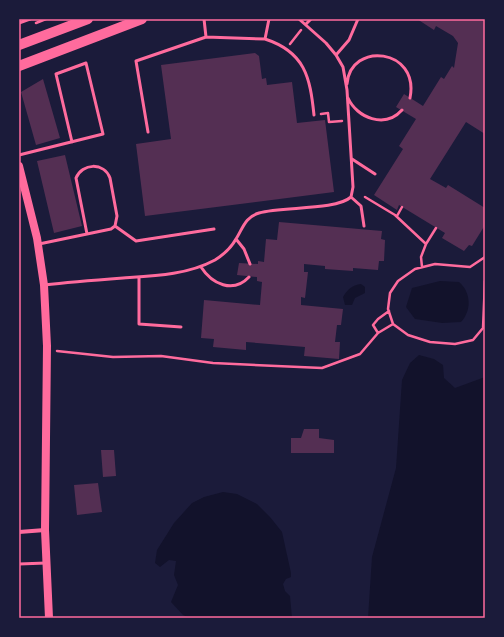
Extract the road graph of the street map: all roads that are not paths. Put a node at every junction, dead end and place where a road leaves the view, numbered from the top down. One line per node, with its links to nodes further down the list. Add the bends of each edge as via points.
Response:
1 (30, 19): 9 (lane)
2 (88, 19): 13 (main road)
3 (142, 19): 15 (main road)
4 (204, 19): 11 (lane)
5 (269, 19): 12 (lane)
6 (299, 19): 10 (lane)
7 (311, 19): 10 (lane)
8 (358, 19): 14 (lane, via 349,40)
9 (19, 23)
10 (306, 24): 14 (lane)
11 (206, 38): 12 (lane); 20 (lane, via 136,61)
12 (265, 39): 19 (lane, via 286,48 296,56 308,77)
13 (19, 46)
14 (336, 55): 16 (lane, via 342,67)
15 (19, 66)
16 (347, 90): 17 (lane, via 347,81 355,66 370,56 379,55 396,60 405,69 411,81); 18 (lane, via 353,106 366,117 384,120); 23 (lane)
17 (410, 98)
18 (402, 110)
19 (314, 115)
20 (148, 132)
21 (72, 142): 21 (lane, via 103,134 86,64 56,74); 22 (lane)
22 (19, 155)
23 (352, 159): 25 (lane); 26 (lane, via 354,187)
24 (19, 166): 32 (main road)
25 (375, 174)
26 (351, 197): 28 (lane, via 361,206); 31 (lane, via 339,203 270,210 255,214 246,222)
27 (115, 226): 29 (lane, via 136,241); 30 (lane); 30 (lane, via 117,216 108,173 98,167 84,168 78,173 76,185)
28 (364, 226)
29 (214, 229)
30 (87, 234): 32 (lane)
31 (236, 239): 33 (lane, via 244,249); 34 (lane, via 221,256)
32 (39, 244): 37 (main road)
33 (250, 264)
34 (201, 267): 35 (lane); 36 (lane, via 209,277 221,285 238,284)
35 (139, 277): 37 (lane); 38 (lane, via 139,324)
36 (249, 277)
37 (44, 285): 39 (main road)
38 (181, 327)
39 (45, 530): 40 (street); 41 (main road)
40 (19, 532)
41 (46, 563): 42 (lane); 43 (main road)
42 (19, 564)
43 (49, 618)

